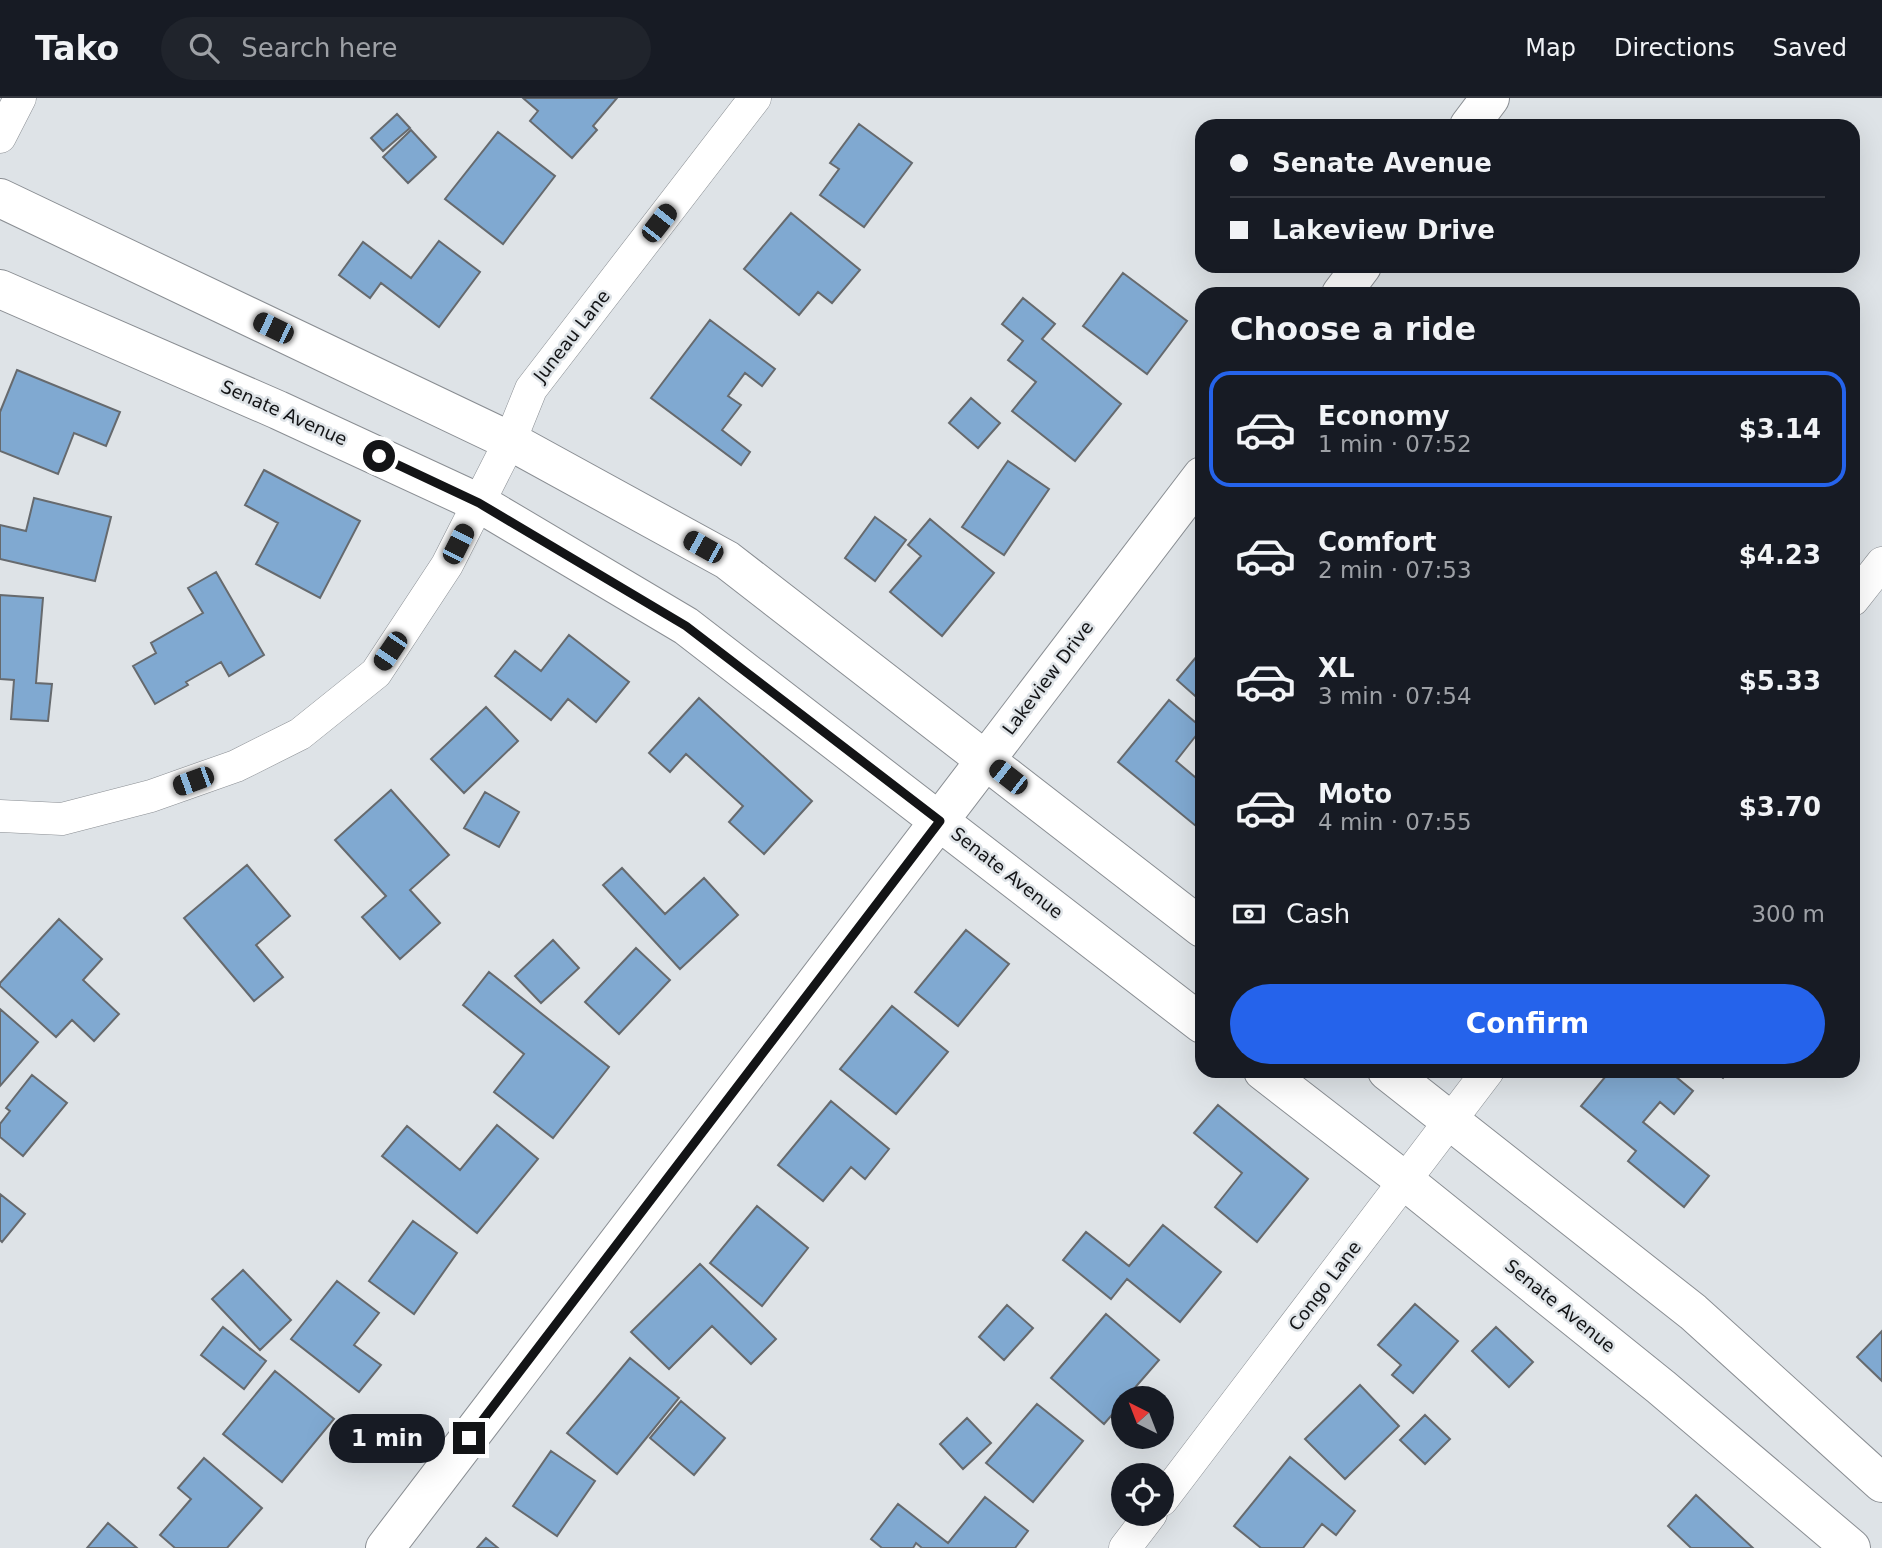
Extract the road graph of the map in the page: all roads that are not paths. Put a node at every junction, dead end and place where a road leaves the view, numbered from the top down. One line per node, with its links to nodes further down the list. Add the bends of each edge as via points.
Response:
1 (20, 98): 5 (street)
2 (755, 98): 8 (street, Juneau Lane, via 531,389)
3 (1490, 98): 4 (street)
4 (1474, 119)
5 (0, 137)
6 (0, 198): 8 (street)
7 (0, 289): 10 (street, Senate Avenue)
8 (510, 441): 10 (street, Juneau Lane); 13 (street, via 727,560)
9 (1195, 485): 13 (street, Lakeview Drive)
10 (479, 503): 14 (street, Juneau Lane, via 447,565 376,673 300,734 236,766 151,796 62,819); 15 (street, Senate Avenue, via 686,626)
11 (1882, 563): 12 (street)
12 (1860, 591)
13 (986, 760): 15 (street, Lakeview Drive); 16 (street)
14 (0, 816)
15 (940, 821): 17 (street, Senate Avenue); 26 (street, Lakeview Drive)
16 (1195, 923)
17 (1195, 1019)
18 (1272, 1078): 22 (street, Senate Avenue)
19 (1396, 1078): 21 (street)
20 (1483, 1078): 21 (street, Congo Lane)
21 (1450, 1120): 22 (street, Congo Lane); 23 (street, via 1693,1312)
22 (1405, 1181): 24 (street, Congo Lane); 28 (street, Senate Avenue, via 1661,1387)
23 (1882, 1483)
24 (1174, 1484)
25 (1142, 1526): 27 (street)
26 (385, 1548)
27 (1125, 1548)
28 (1851, 1548)

